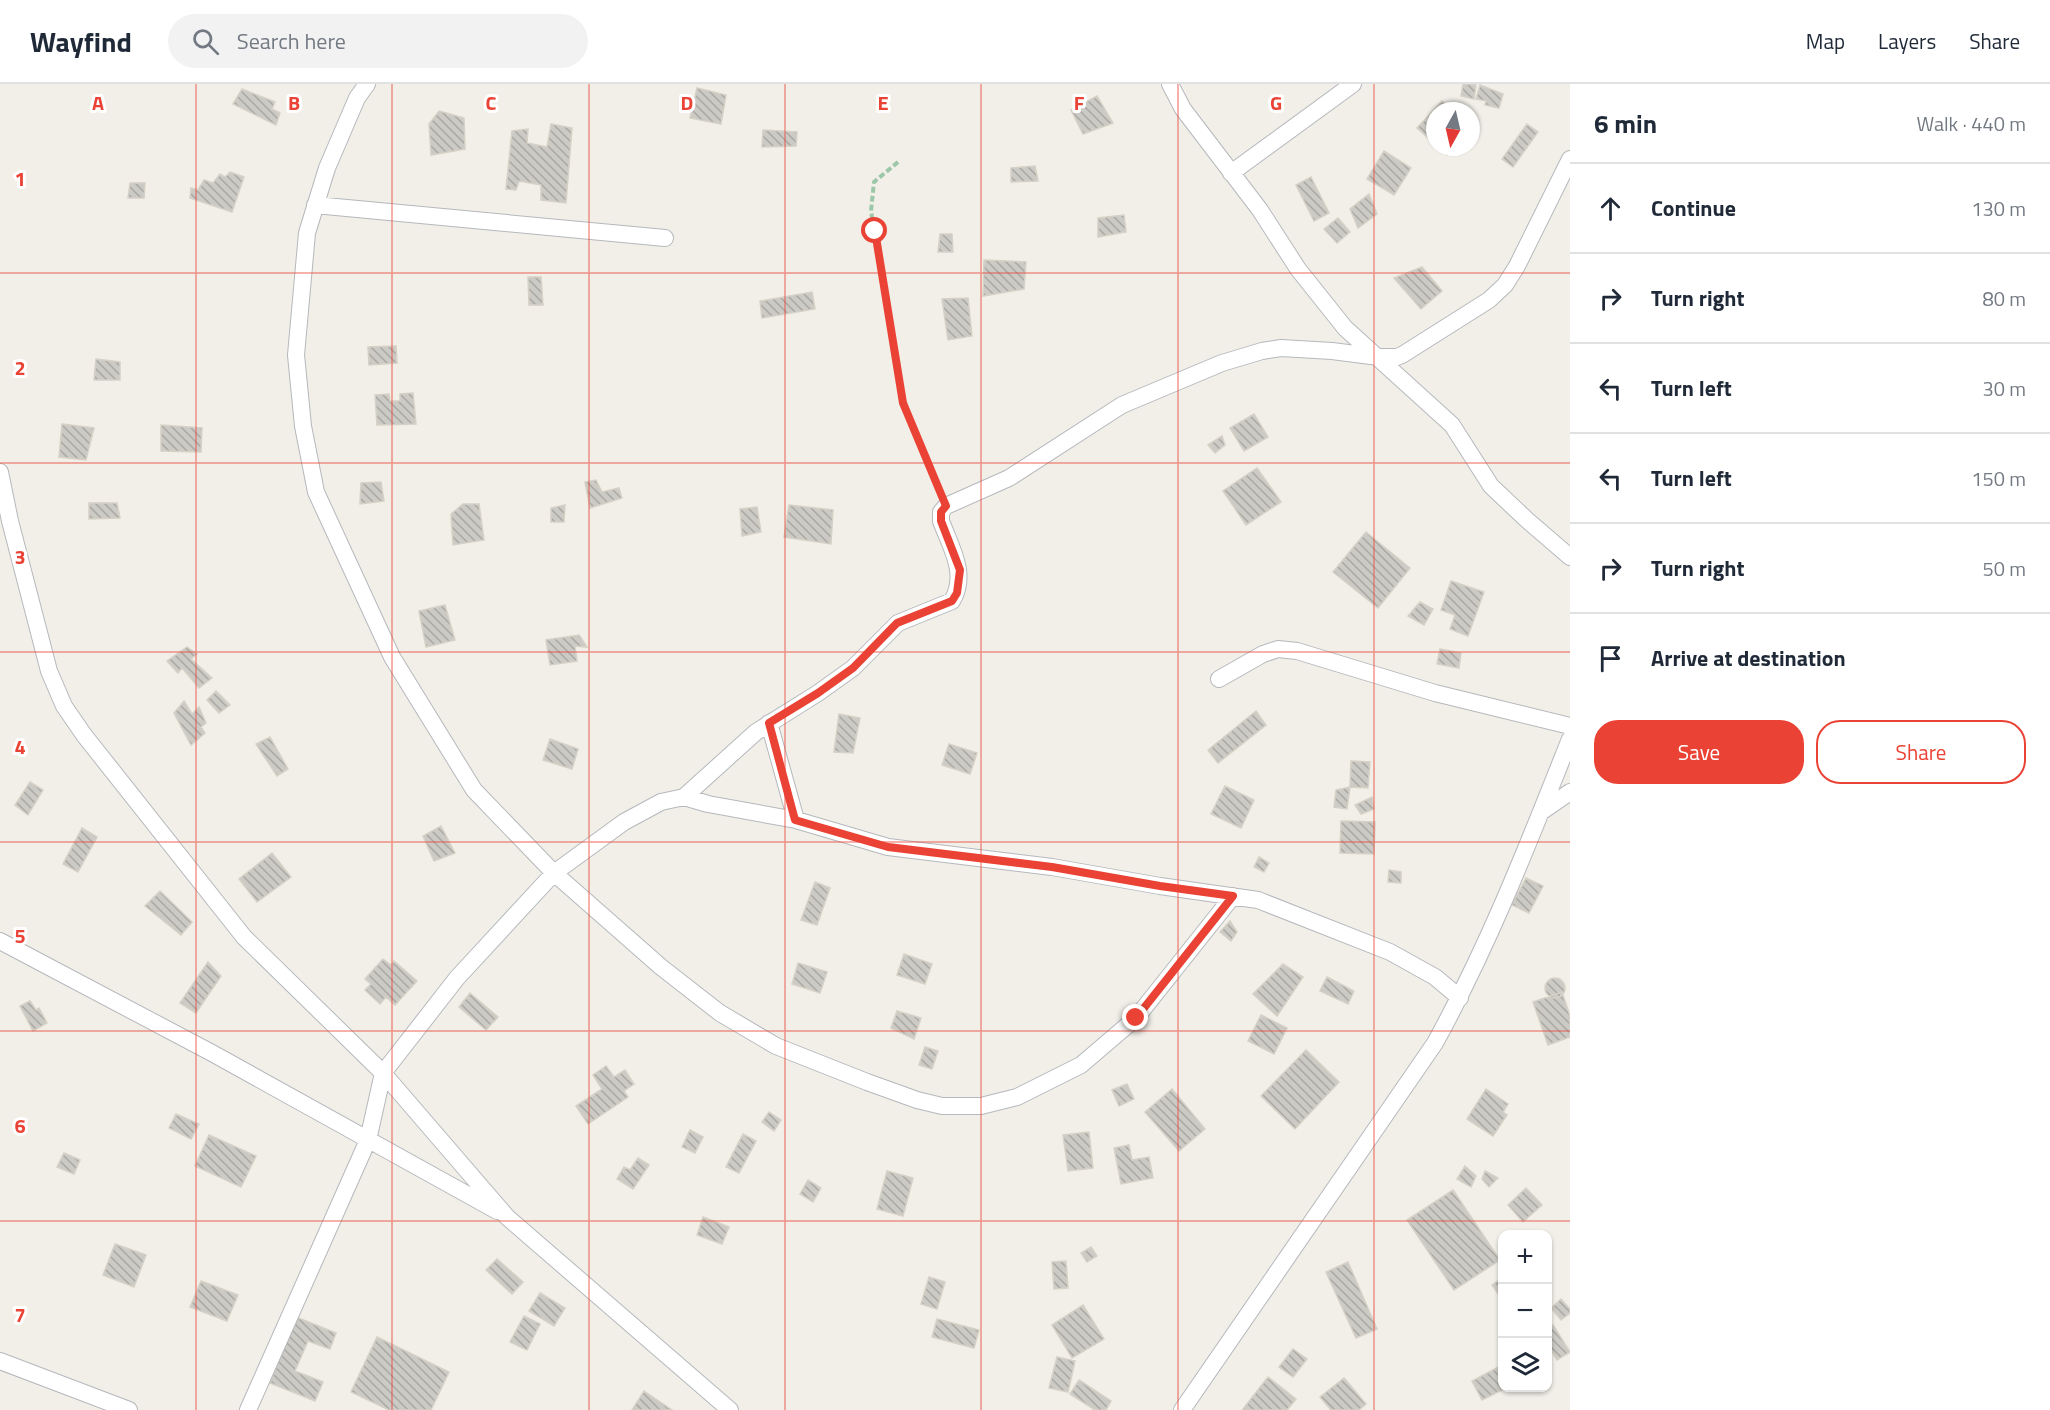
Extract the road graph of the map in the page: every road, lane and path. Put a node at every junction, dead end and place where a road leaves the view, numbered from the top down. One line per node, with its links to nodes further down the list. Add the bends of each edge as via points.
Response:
1 (367, 84): 7 (street, via 327,168)
2 (1170, 84): 6 (street, via 1183,109)
3 (1353, 84): 6 (street)
4 (1570, 159): 9 (street, via 1504,285 1489,300 1402,356)
5 (898, 162): 11 (path, via 874,182 871,211 903,403)
6 (1231, 173): 9 (street, via 1345,328)
7 (315, 205): 8 (street); 22 (street, via 308,233 296,355 303,426 316,492 392,657 474,790)
8 (665, 238)
9 (1379, 357): 11 (street, via 1281,348 1222,363 1122,405 1009,478); 13 (street, via 1452,425 1491,486)
10 (0, 472): 12 (street)
11 (946, 506): 15 (street, via 941,521 960,570 952,601 897,623 853,668)
12 (5, 519): 26 (street, via 64,706 244,937)
13 (1570, 557)
14 (1218, 679): 16 (street, via 1263,654 1278,649 1297,651 1435,693)
15 (769, 723): 19 (street); 21 (street)
16 (1570, 726)
17 (1570, 739): 20 (street)
18 (1570, 792): 20 (street)
19 (684, 797): 21 (street); 22 (street, via 662,802 624,822)
20 (1541, 812): 25 (street)
21 (795, 820): 23 (street, via 888,847 1052,867)
22 (554, 873): 23 (street, via 661,968 720,1013 776,1046 942,1106 981,1106 1017,1097 1081,1065 1136,1018); 26 (street, via 457,978)
23 (1233, 896): 25 (street, via 1274,905 1390,952 1435,977)
24 (0, 941): 27 (street)
25 (1460, 998): 33 (street, via 1435,1042)
26 (383, 1072): 27 (street); 28 (street)
27 (368, 1140): 28 (street); 31 (street)
28 (507, 1217): 32 (street)
29 (0, 1361): 30 (street)
30 (129, 1410)
31 (248, 1410)
32 (730, 1410)
33 (1182, 1410)

